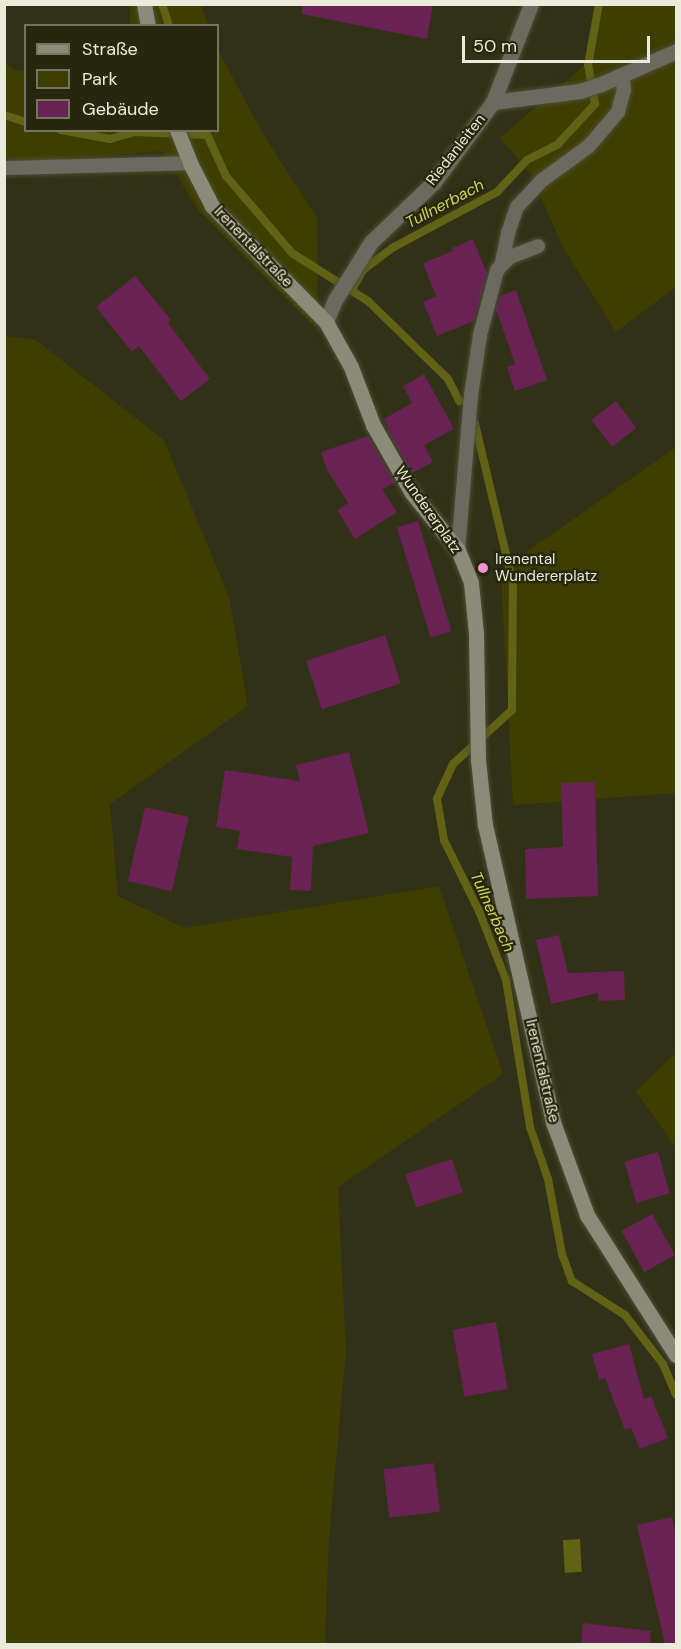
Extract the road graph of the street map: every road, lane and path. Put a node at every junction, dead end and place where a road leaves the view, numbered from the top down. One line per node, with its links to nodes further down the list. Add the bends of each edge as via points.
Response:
1 (144, 4): 3 (street)
2 (531, 4): 6 (street)
3 (148, 24)
4 (676, 51): 5 (street, Riedanleiten)
5 (622, 75): 6 (street, Riedanleiten, via 580,91); 11 (lane, via 624,90 618,112 589,146 541,181 517,207)
6 (493, 102): 12 (street, Riedanleiten, via 434,182 371,242)
7 (178, 132): 8 (street, Irenentalstraße)
8 (190, 163): 9 (lane); 12 (street, Irenentalstraße, via 212,206)
9 (4, 168)
10 (538, 246): 11 (lane)
11 (502, 262): 13 (lane, via 480,335 472,386)
12 (326, 322): 13 (street, Wundererplatz, via 351,367 373,425 412,493)
13 (458, 550): 14 (street, Wundererplatz, via 471,583 476,633)
14 (478, 760): 15 (street, Irenentalstraße, via 485,825 561,1148 587,1215)
15 (676, 1355)

